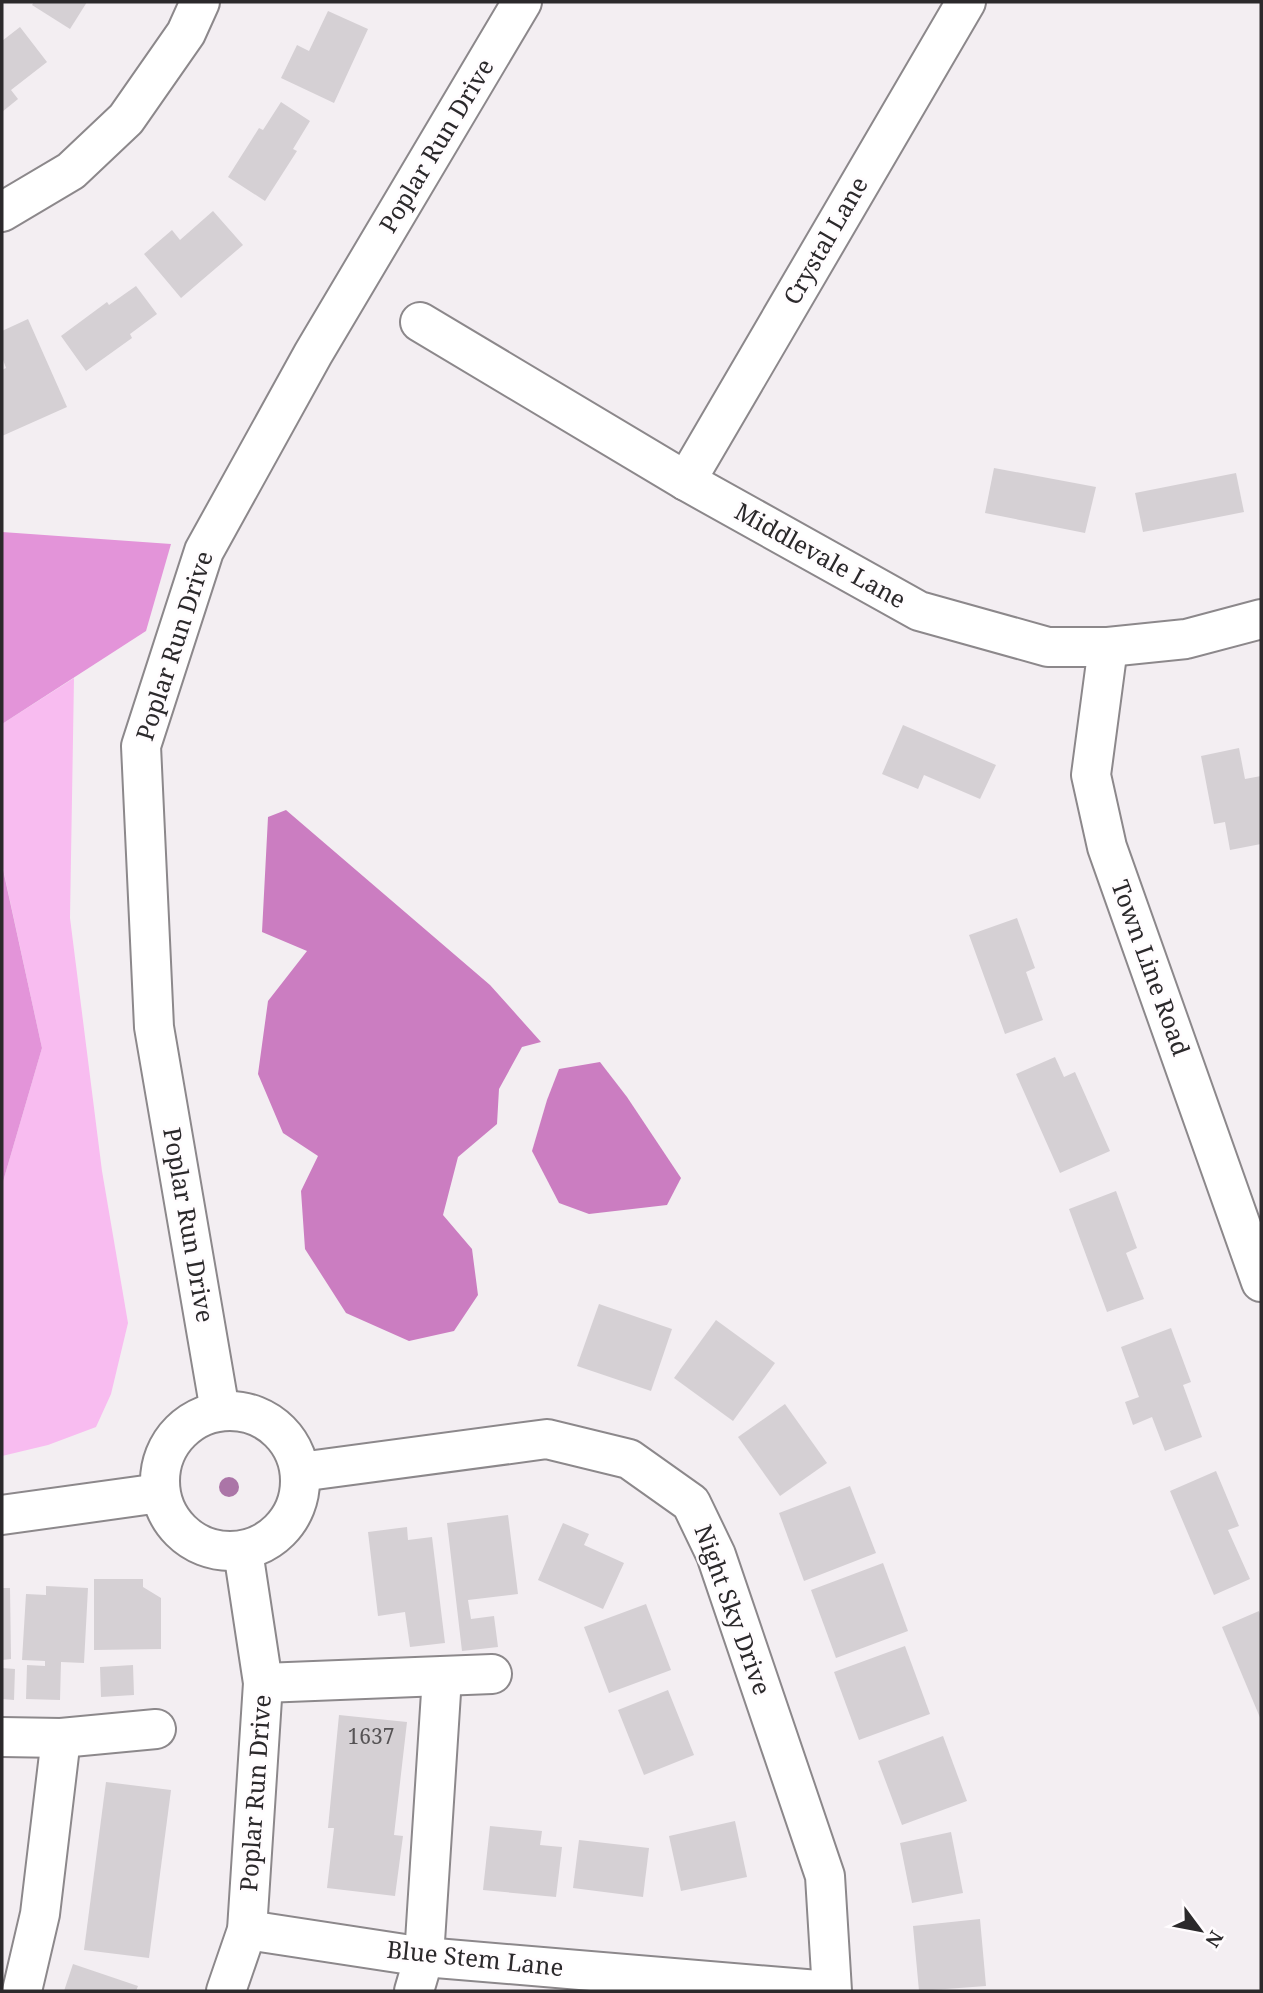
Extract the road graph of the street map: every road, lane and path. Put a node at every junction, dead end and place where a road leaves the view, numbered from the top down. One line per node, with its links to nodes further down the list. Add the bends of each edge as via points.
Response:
1 (200, 2): 4 (street, via 186,33 126,119 71,171)
2 (522, 2): 10 (street, Poplar Run Drive, via 313,354 204,551 141,746 155,1027)
3 (966, 2): 6 (street, Crystal Lane)
4 (2, 212)
5 (420, 322): 6 (street, Middlevale Lane)
6 (686, 481): 8 (street, Middlevale Lane, via 919,611 1048,647)
7 (1261, 619): 8 (street, Middlevale Lane, via 1186,639)
8 (1108, 647): 9 (street, Town Line Road, via 1091,775 1107,847)
9 (1261, 1282)
10 (220, 1411): 11 (street, via 248,1412 274,1424 292,1446); 12 (street, via 194,1420 173,1439 161,1465)
11 (300, 1472): 14 (street, via 296,1507 275,1536); 25 (street, Night Sky Drive, via 547,1439 629,1459 691,1503 716,1555 825,1876)
12 (160, 1493): 13 (street); 14 (street, via 170,1519 190,1539 215,1550)
13 (2, 1515)
14 (243, 1551): 17 (street, Poplar Run Drive)
15 (492, 1674): 16 (street)
16 (442, 1677): 17 (street); 22 (street)
17 (263, 1684): 21 (street, Poplar Run Drive)
18 (156, 1729): 20 (street)
19 (2, 1737): 20 (street)
20 (61, 1738): 23 (street, via 40,1914)
21 (247, 1930): 22 (street, Blue Stem Lane); 24 (street, Poplar Run Drive)
22 (419, 1974): 25 (street, Blue Stem Lane)
23 (22, 1991)
24 (226, 1991)
25 (831, 1991)

